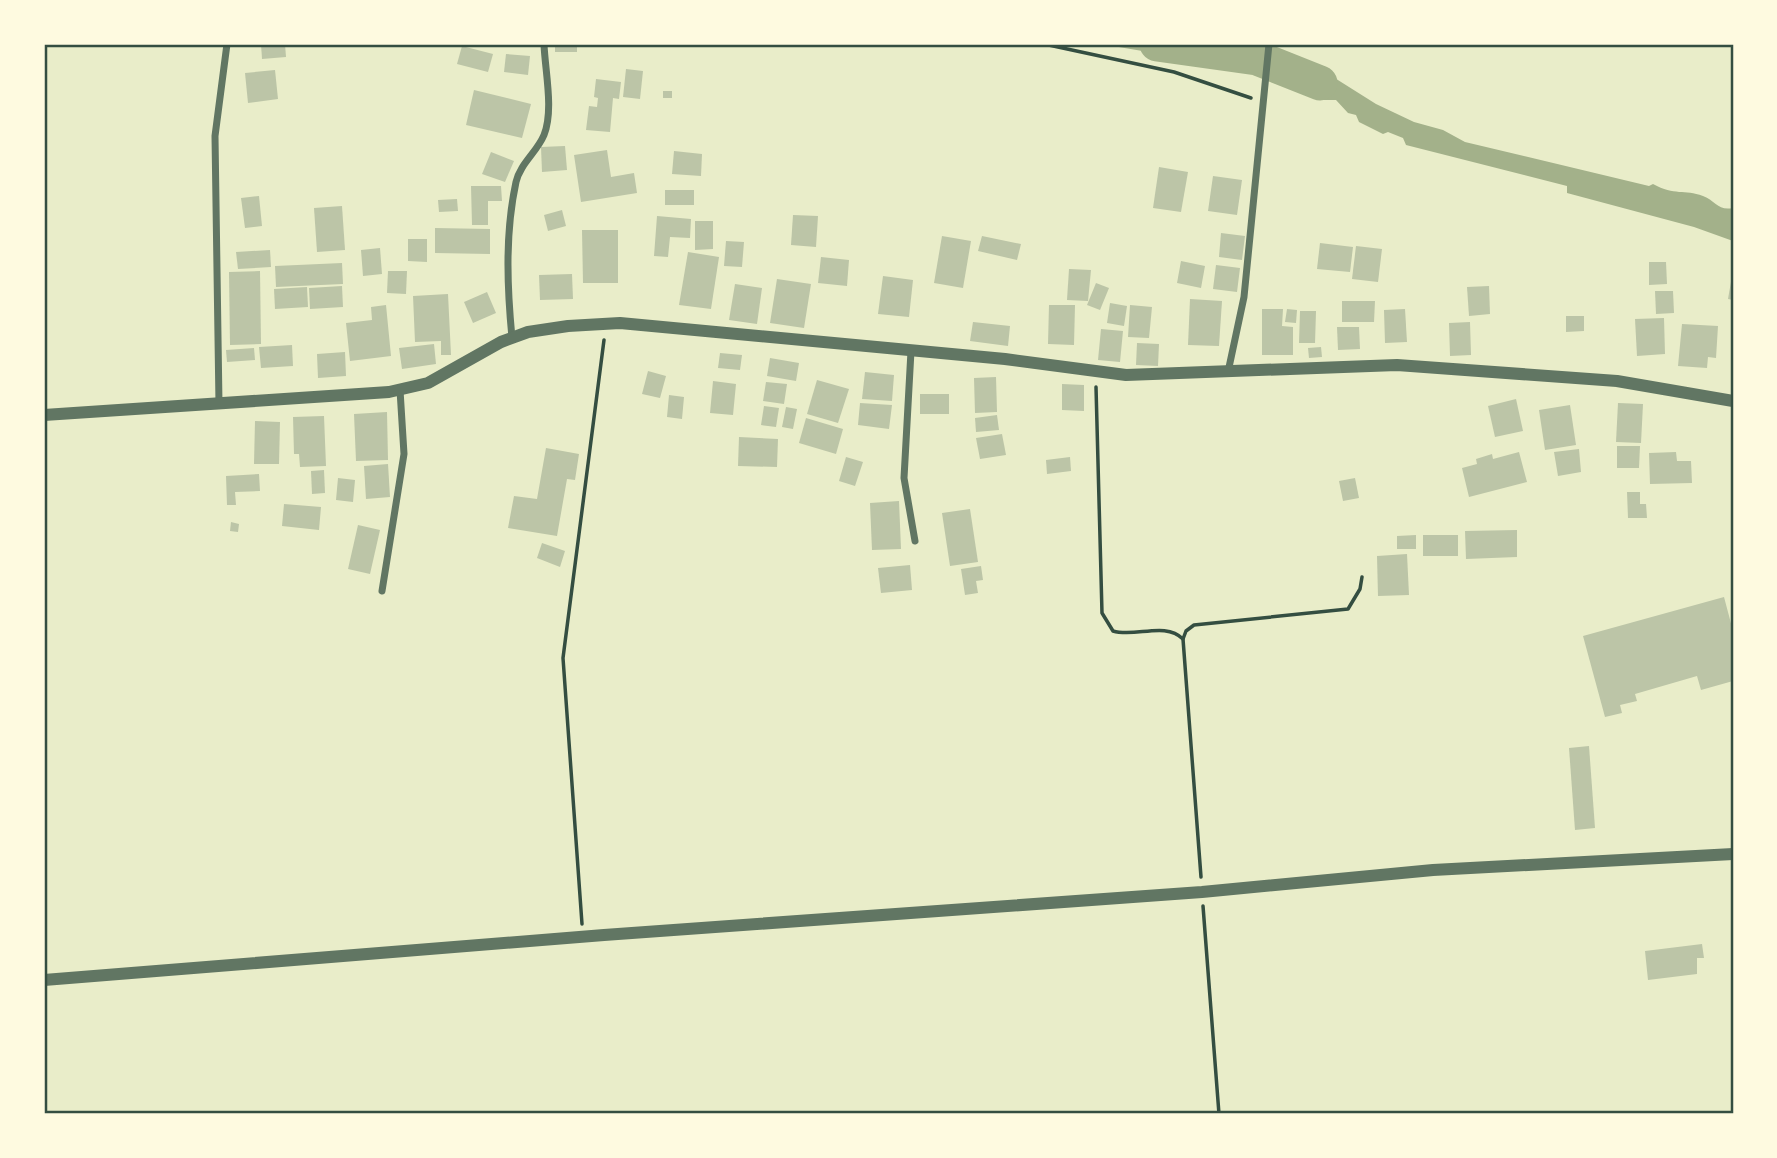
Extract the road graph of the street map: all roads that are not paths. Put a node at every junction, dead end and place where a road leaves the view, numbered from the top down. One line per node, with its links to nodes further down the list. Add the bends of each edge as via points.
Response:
1 (227, 44): 9 (street, via 215,136)
2 (544, 44): 4 (street, via 544,136 517,178 509,225)
3 (1269, 44): 6 (street, via 1244,297)
4 (512, 338): 5 (street, via 568,326 606,324); 7 (street, via 428,383)
5 (911, 351): 6 (street, via 1126,375); 11 (street, via 904,478)
6 (1228, 372): 8 (street, via 1397,365 1617,381)
7 (400, 390): 9 (street); 12 (street, via 404,454)
8 (1733, 401)
9 (219, 404): 10 (street)
10 (44, 415)
11 (915, 541)
12 (382, 590)
13 (1733, 854): 14 (street, via 1433,870 1202,892)
14 (44, 980)

